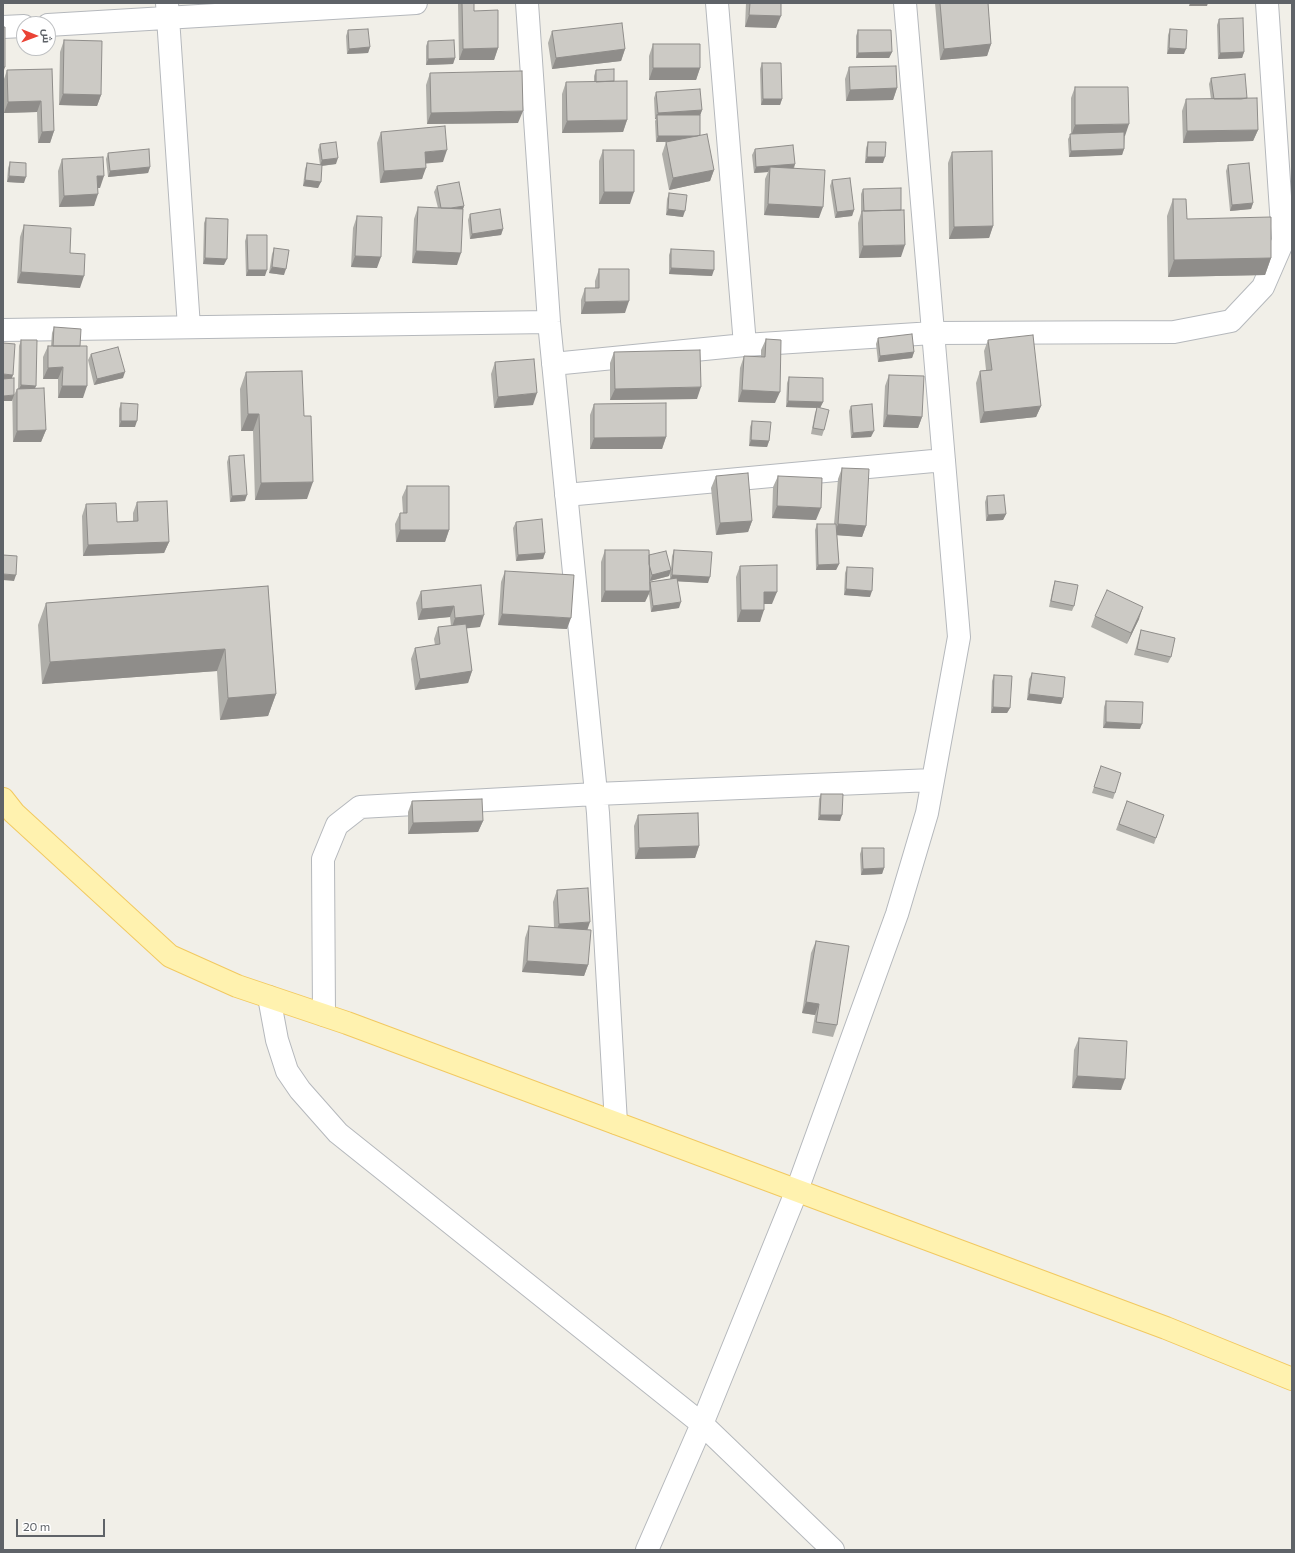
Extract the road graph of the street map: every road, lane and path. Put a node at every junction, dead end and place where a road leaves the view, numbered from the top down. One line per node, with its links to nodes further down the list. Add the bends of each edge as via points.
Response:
1 (416, 3): 6 (street)
2 (527, 3): 11 (street)
3 (717, 3): 15 (street)
4 (905, 3): 14 (street)
5 (1267, 3): 14 (street, via 1283,241 1263,287 1231,321 1174,332)
6 (340, 5): 7 (street)
7 (168, 10): 8 (street); 12 (street)
8 (56, 24)
9 (16, 26): 10 (street)
10 (3, 27)
11 (549, 322): 12 (street); 16 (street)
12 (189, 327): 13 (street)
13 (3, 330)
14 (933, 333): 15 (street); 17 (street)
15 (745, 345): 16 (street)
16 (553, 364): 18 (street)
17 (944, 460): 18 (street); 19 (street, via 959,637)
18 (566, 495): 20 (street)
19 (933, 780): 20 (street); 25 (street, via 927,813 897,914)
20 (596, 794): 23 (street, via 360,807 337,825 323,859); 24 (street)
21 (3, 799): 22 (main road, via 14,813 170,956 237,986)
22 (269, 997): 23 (main road); 27 (street, via 277,1040 287,1071 300,1090 338,1133)
23 (324, 1015): 24 (main road)
24 (616, 1123): 25 (main road)
25 (797, 1190): 26 (main road, via 1166,1328); 27 (street)
26 (1292, 1379)
27 (702, 1424): 28 (street); 29 (street)
28 (647, 1550)
29 (833, 1550)

